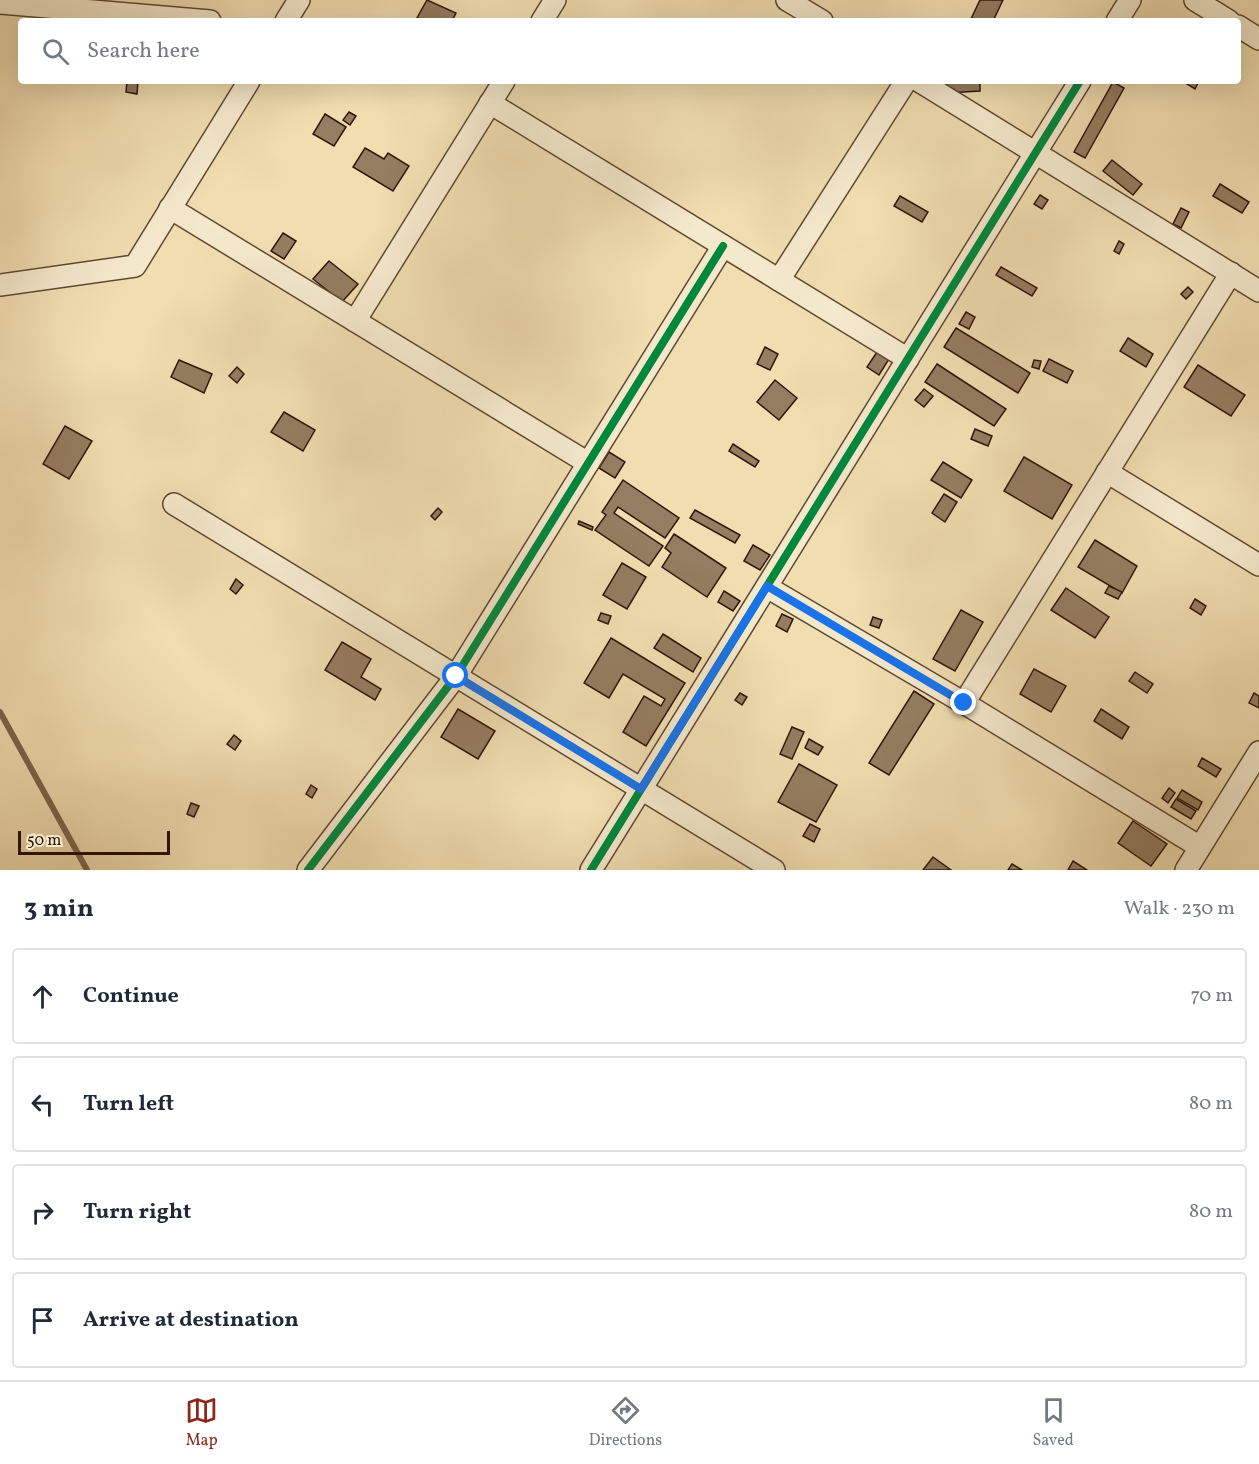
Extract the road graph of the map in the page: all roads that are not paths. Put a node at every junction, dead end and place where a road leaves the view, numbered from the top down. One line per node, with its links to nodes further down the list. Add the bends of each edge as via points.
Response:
1 (299, 0): 9 (street)
2 (555, 0): 10 (street)
3 (788, 0): 11 (street)
4 (1130, 0): 12 (street)
5 (1195, 0): 13 (street)
6 (0, 3): 7 (street)
7 (163, 9): 8 (street)
8 (198, 18)
9 (288, 18)
10 (544, 18)
11 (817, 18)
12 (1119, 18)
13 (1224, 18)
14 (1241, 28): 15 (street)
15 (1259, 39)
16 (247, 84): 23 (street)
17 (502, 84): 21 (street)
18 (904, 84): 26 (street)
19 (924, 84): 22 (street)
20 (1078, 84): 22 (street)
21 (490, 103): 24 (street); 29 (street)
22 (1035, 153): 25 (street); 30 (street)
23 (170, 208): 27 (street, via 135,266); 29 (street)
24 (723, 246): 26 (street); 31 (street)
25 (1231, 273): 28 (street); 32 (street)
26 (779, 280): 30 (street)
27 (0, 285)
28 (1259, 291)
29 (355, 321): 31 (street)
30 (908, 359): 35 (street)
31 (588, 463): 36 (street)
32 (1107, 472): 34 (street); 37 (street)
33 (174, 504): 36 (street)
34 (1259, 565)
35 (767, 586): 37 (street); 39 (street)
36 (456, 676): 39 (street); 41 (street)
37 (964, 703): 40 (street)
38 (1259, 752): 40 (street)
39 (641, 789): 42 (street); 43 (street)
40 (1200, 847): 44 (street)
41 (308, 870)
42 (591, 870)
43 (774, 870)
44 (1186, 870)

